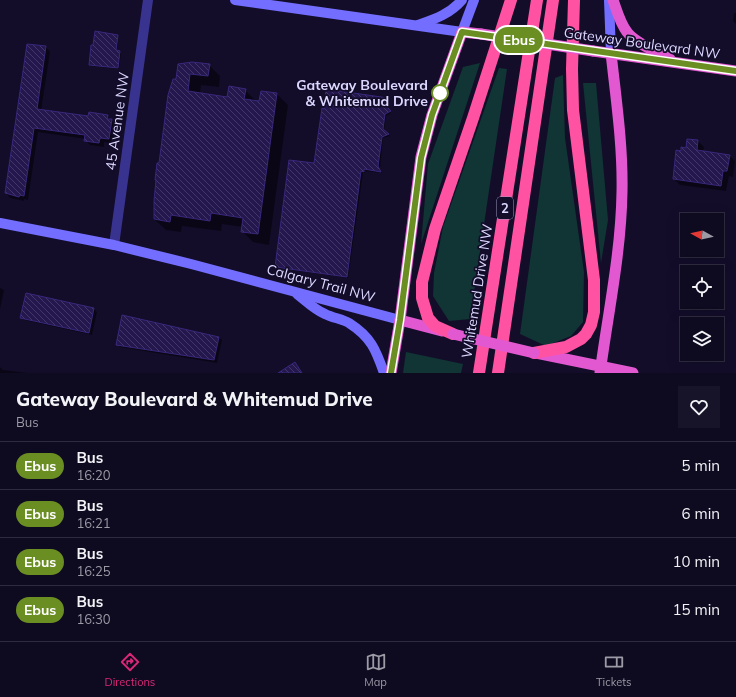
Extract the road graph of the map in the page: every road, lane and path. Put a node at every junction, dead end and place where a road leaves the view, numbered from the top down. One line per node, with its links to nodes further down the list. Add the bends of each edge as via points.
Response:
1 (148, 0): 17 (street, 45 Avenue NW)
2 (235, 0): 11 (main road, Gateway Boulevard NW)
3 (462, 0): 11 (main road, via 443,16)
4 (474, 0): 12 (main road)
5 (511, 0): 20 (highway, via 476,111 436,223 422,282 422,298 428,318 435,326)
6 (537, 0): 25 (highway, Whitemud Drive NW / 2)
7 (553, 0): 26 (highway)
8 (574, 0): 21 (highway, via 573,110 594,280 594,312 591,325 581,339 566,347)
9 (609, 0): 13 (main road)
10 (613, 0): 14 (highway, via 628,34)
11 (415, 26): 12 (main road, Gateway Boulevard NW)
12 (462, 32): 13 (highway, Gateway Boulevard NW, bridge); 19 (highway, via 432,115 421,158)
13 (611, 53): 14 (highway, Gateway Boulevard NW); 22 (highway, via 621,146 622,193 616,272)
14 (677, 63): 15 (highway, Gateway Boulevard NW)
15 (736, 71)
16 (0, 223): 17 (main road, Calgary Trail NW)
17 (114, 245): 18 (main road, Calgary Trail NW)
18 (292, 291): 19 (main road, Calgary Trail NW); 23 (main road, via 324,314 348,323 364,334 373,345)
19 (400, 320): 20 (highway, Calgary Trail NW); 24 (highway)
20 (453, 334): 21 (highway, Calgary Trail NW, bridge)
21 (534, 353): 22 (highway, Calgary Trail NW)
22 (601, 370): 27 (highway, Calgary Trail NW)
23 (384, 373)
24 (391, 373)
25 (479, 373)
26 (498, 373)
27 (633, 373)

